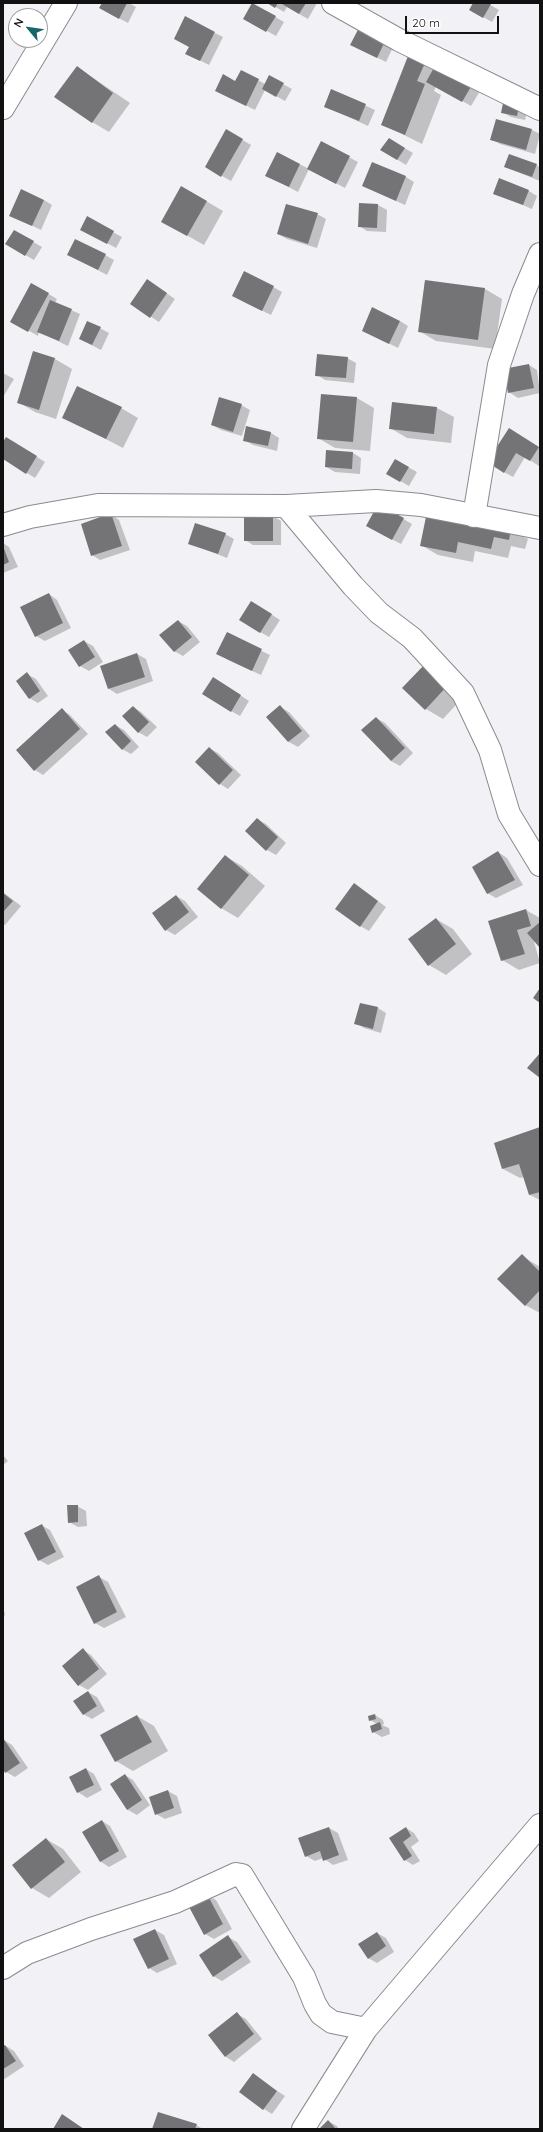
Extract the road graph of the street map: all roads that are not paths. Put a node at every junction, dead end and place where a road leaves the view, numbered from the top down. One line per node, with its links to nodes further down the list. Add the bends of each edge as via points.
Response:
1 (66, 3): 3 (street)
2 (333, 3): 4 (street, via 399,40)
3 (3, 108)
4 (540, 109)
5 (540, 254): 7 (street, via 499,365)
6 (286, 506): 7 (street, via 376,501 421,505); 8 (street, via 98,505 30,517); 10 (street, via 354,586 379,612 412,638 463,693 490,750 509,814)
7 (474, 516): 9 (street)
8 (3, 526)
9 (540, 528)
10 (539, 862)
11 (540, 1824): 13 (street)
12 (3, 1968): 13 (street, via 27,1953 175,1902 236,1874 242,1875 304,1978 321,2014 332,2022)
13 (366, 2029): 14 (street)
14 (303, 2129)

